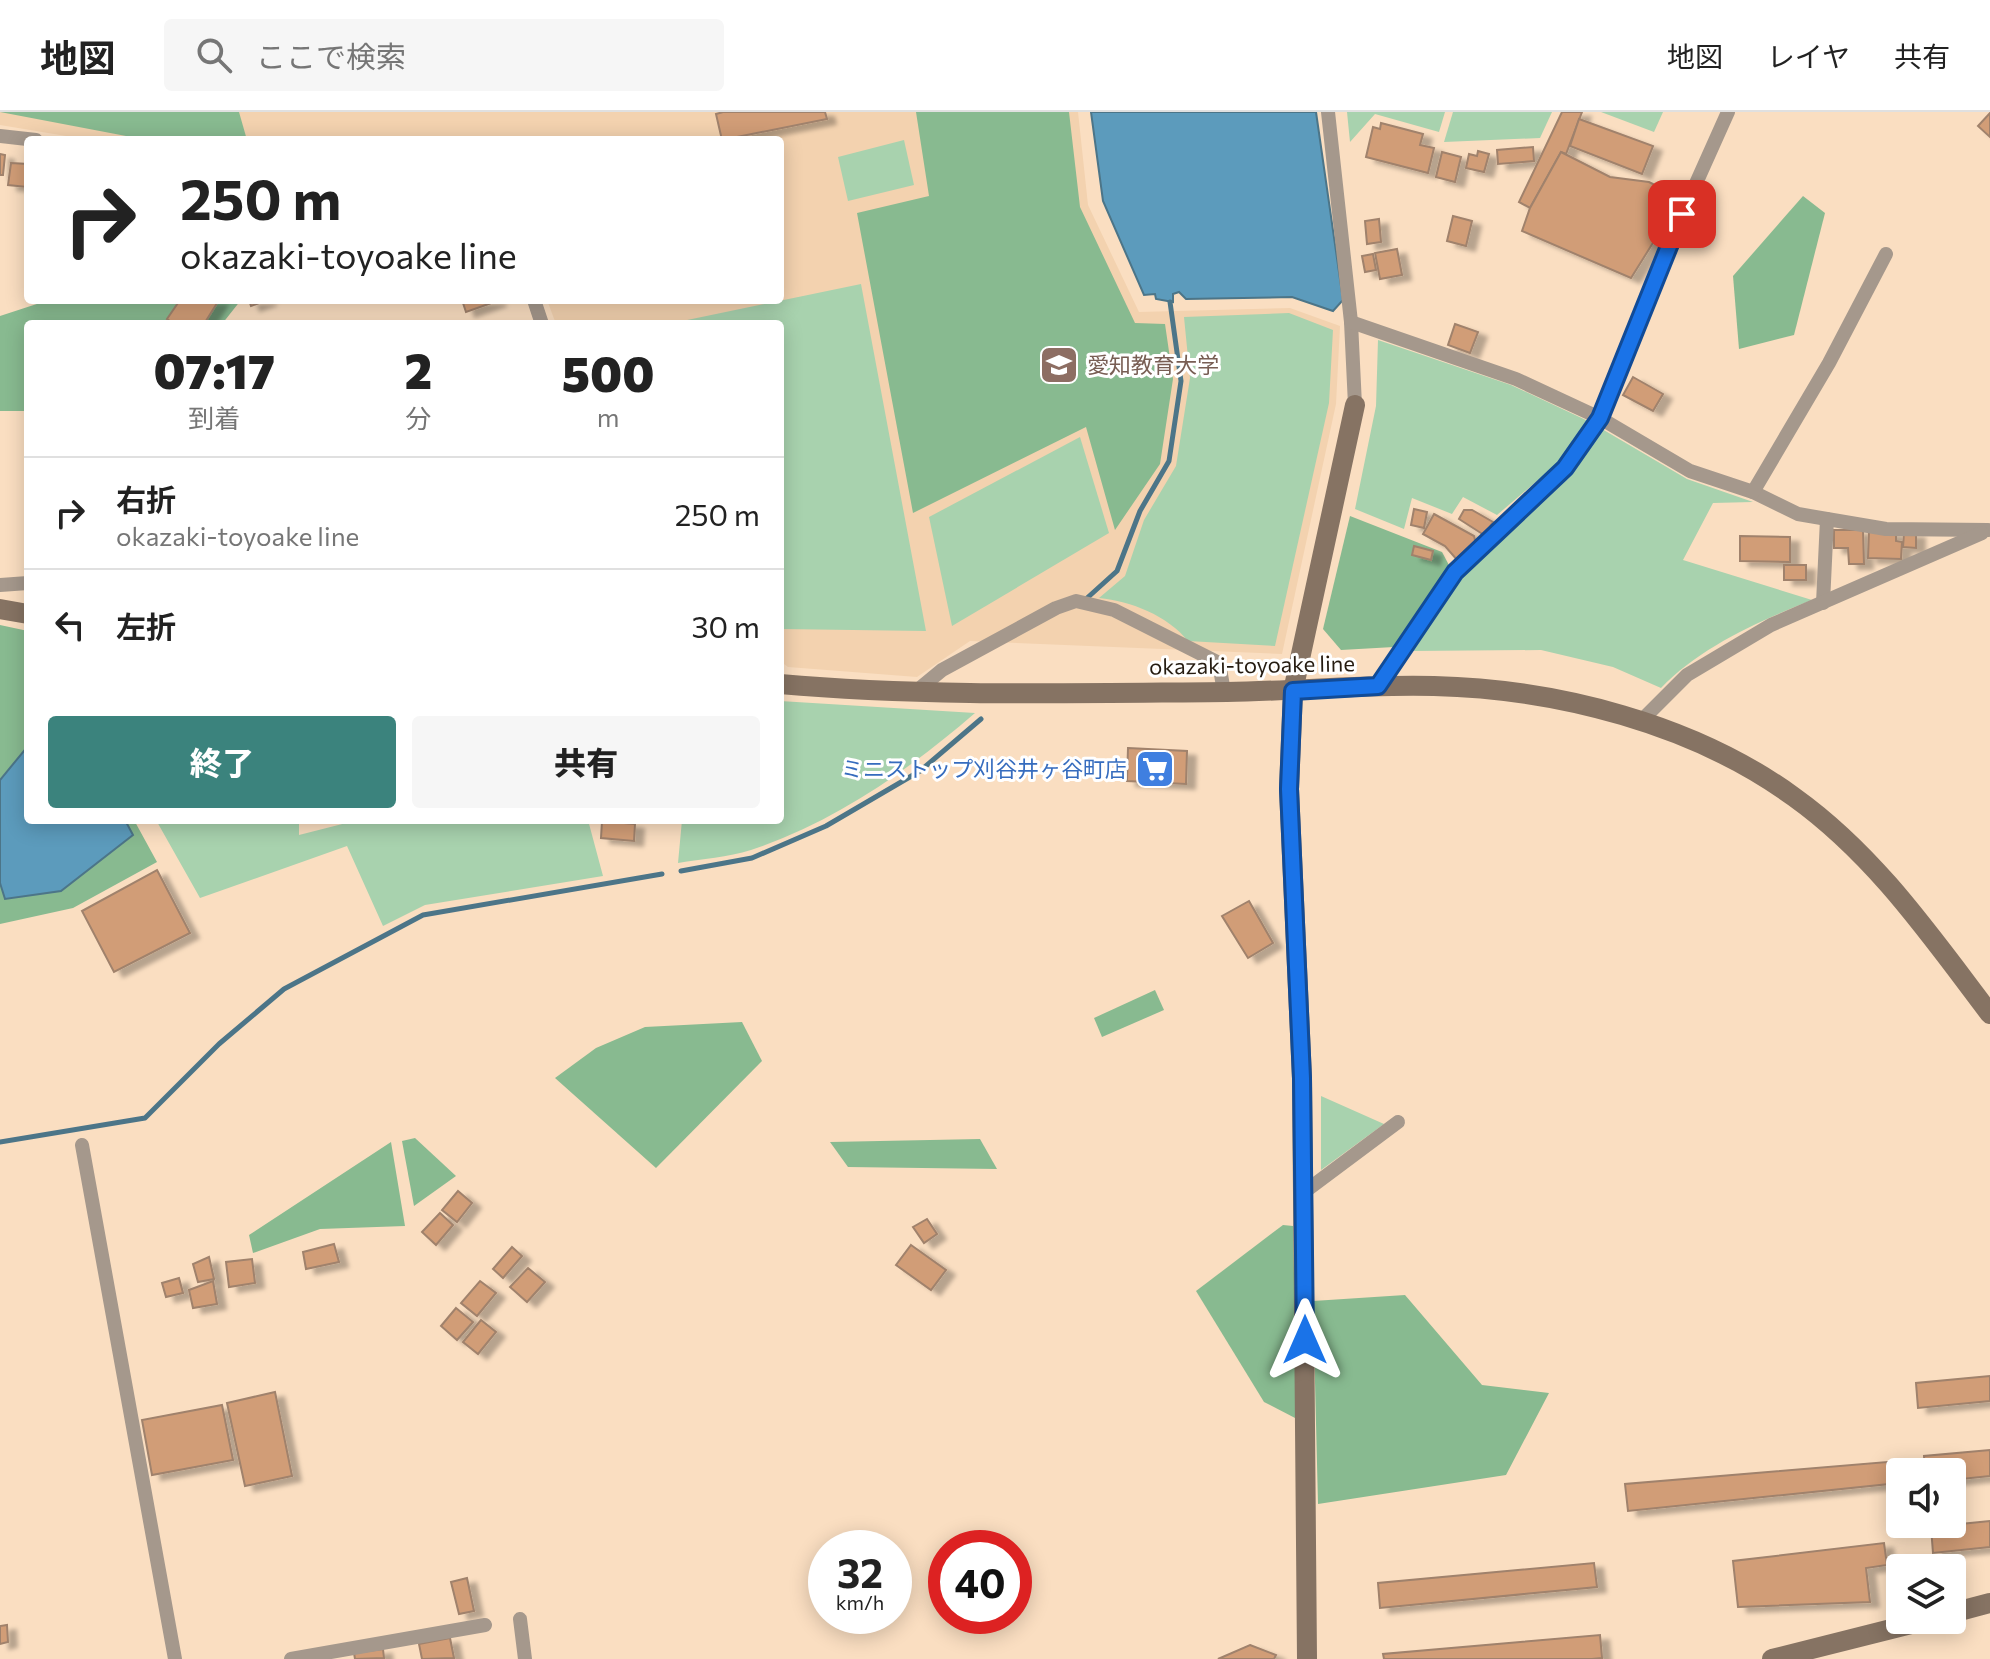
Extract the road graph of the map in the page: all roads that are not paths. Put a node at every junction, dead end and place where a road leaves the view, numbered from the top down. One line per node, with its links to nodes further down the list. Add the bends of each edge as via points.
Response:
1 (1328, 112): 6 (street)
2 (1728, 112): 8 (street)
3 (0, 136): 4 (street)
4 (24, 139)
5 (1886, 254): 9 (street)
6 (1351, 322): 7 (street); 8 (street, via 1516,379)
7 (1355, 405): 20 (street)
8 (1600, 418): 9 (street, via 1690,471); 18 (street, via 1565,468 1455,572)
9 (1753, 492): 10 (street, via 1798,514)
10 (1827, 519): 11 (street, via 1886,529); 14 (street)
11 (1989, 530): 14 (street)
12 (24, 583): 13 (street)
13 (0, 585)
14 (1823, 603): 22 (street, via 1771,625 1687,675)
15 (0, 609): 16 (street)
16 (24, 613)
17 (784, 683): 19 (street, okazaki-toyoake line)
18 (1378, 686): 20 (street, okazaki-toyoake line); 22 (street, okazaki-toyoake line, via 1508,693 1561,701)
19 (919, 689): 21 (street, okazaki-toyoake line); 21 (street, via 955,663 1076,601 1114,610 1219,663)
20 (1293, 691): 21 (street, okazaki-toyoake line); 26 (street, via 1289,789)
21 (1224, 692)
22 (1639, 723): 23 (street, okazaki-toyoake line, via 1720,754 1817,814 1884,876)
23 (1990, 1014)
24 (1398, 1122): 26 (street)
25 (82, 1145): 32 (street)
26 (1303, 1193): 35 (street)
27 (1990, 1603): 28 (street)
28 (1966, 1609)
29 (520, 1619): 34 (street)
30 (485, 1625): 33 (street)
31 (1886, 1630): 36 (street)
32 (175, 1659)
33 (291, 1659)
34 (525, 1659)
35 (1307, 1659)
36 (1772, 1659)

